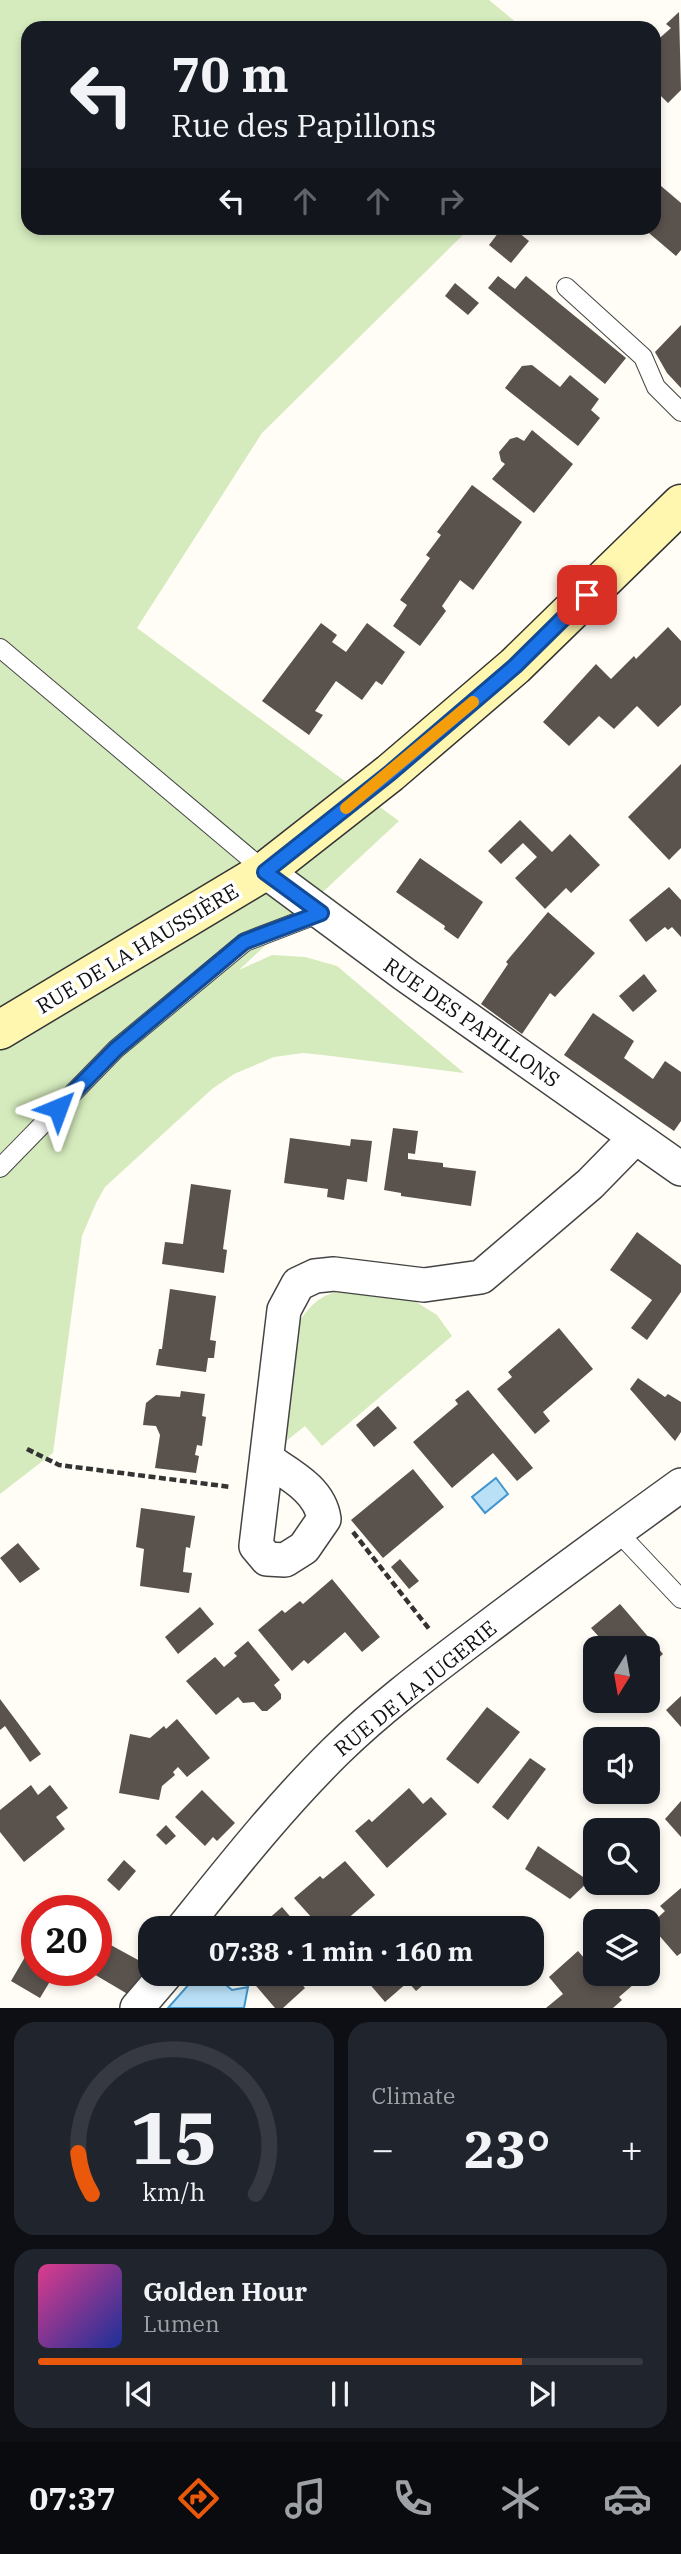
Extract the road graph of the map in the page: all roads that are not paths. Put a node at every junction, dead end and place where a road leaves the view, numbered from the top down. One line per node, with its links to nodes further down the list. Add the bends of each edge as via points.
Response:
1 (566, 288): 2 (lane, via 643,357 656,387)
2 (681, 412)
3 (681, 504): 5 (main road, RUE DE LA HAUSSIÈRE, via 515,666)
4 (0, 648): 5 (lane)
5 (265, 872): 6 (street, RUE DES PAPILLONS); 7 (main road, RUE DE LA HAUSSIÈRE)
6 (321, 913): 8 (street, RUE DES PAPILLONS); 9 (lane, via 244,942 116,1049)
7 (0, 1030)
8 (635, 1138): 10 (street, RUE DES PAPILLONS); 11 (street, via 590,1184 481,1277 424,1285 334,1275 315,1276 298,1284 284,1310)
9 (0, 1168)
10 (681, 1169)
11 (265, 1476): 11 (street, via 294,1477 322,1508 324,1519 304,1548 285,1560 267,1559 256,1546)
12 (681, 1485): 13 (street, RUE DE LA JUGERIE)
13 (617, 1531): 14 (lane); 15 (street, RUE DE LA JUGERIE, via 411,1686 336,1751 266,1824)
14 (681, 1599)
15 (193, 1916)
16 (156, 1986): 17 (street)
17 (137, 2008)

